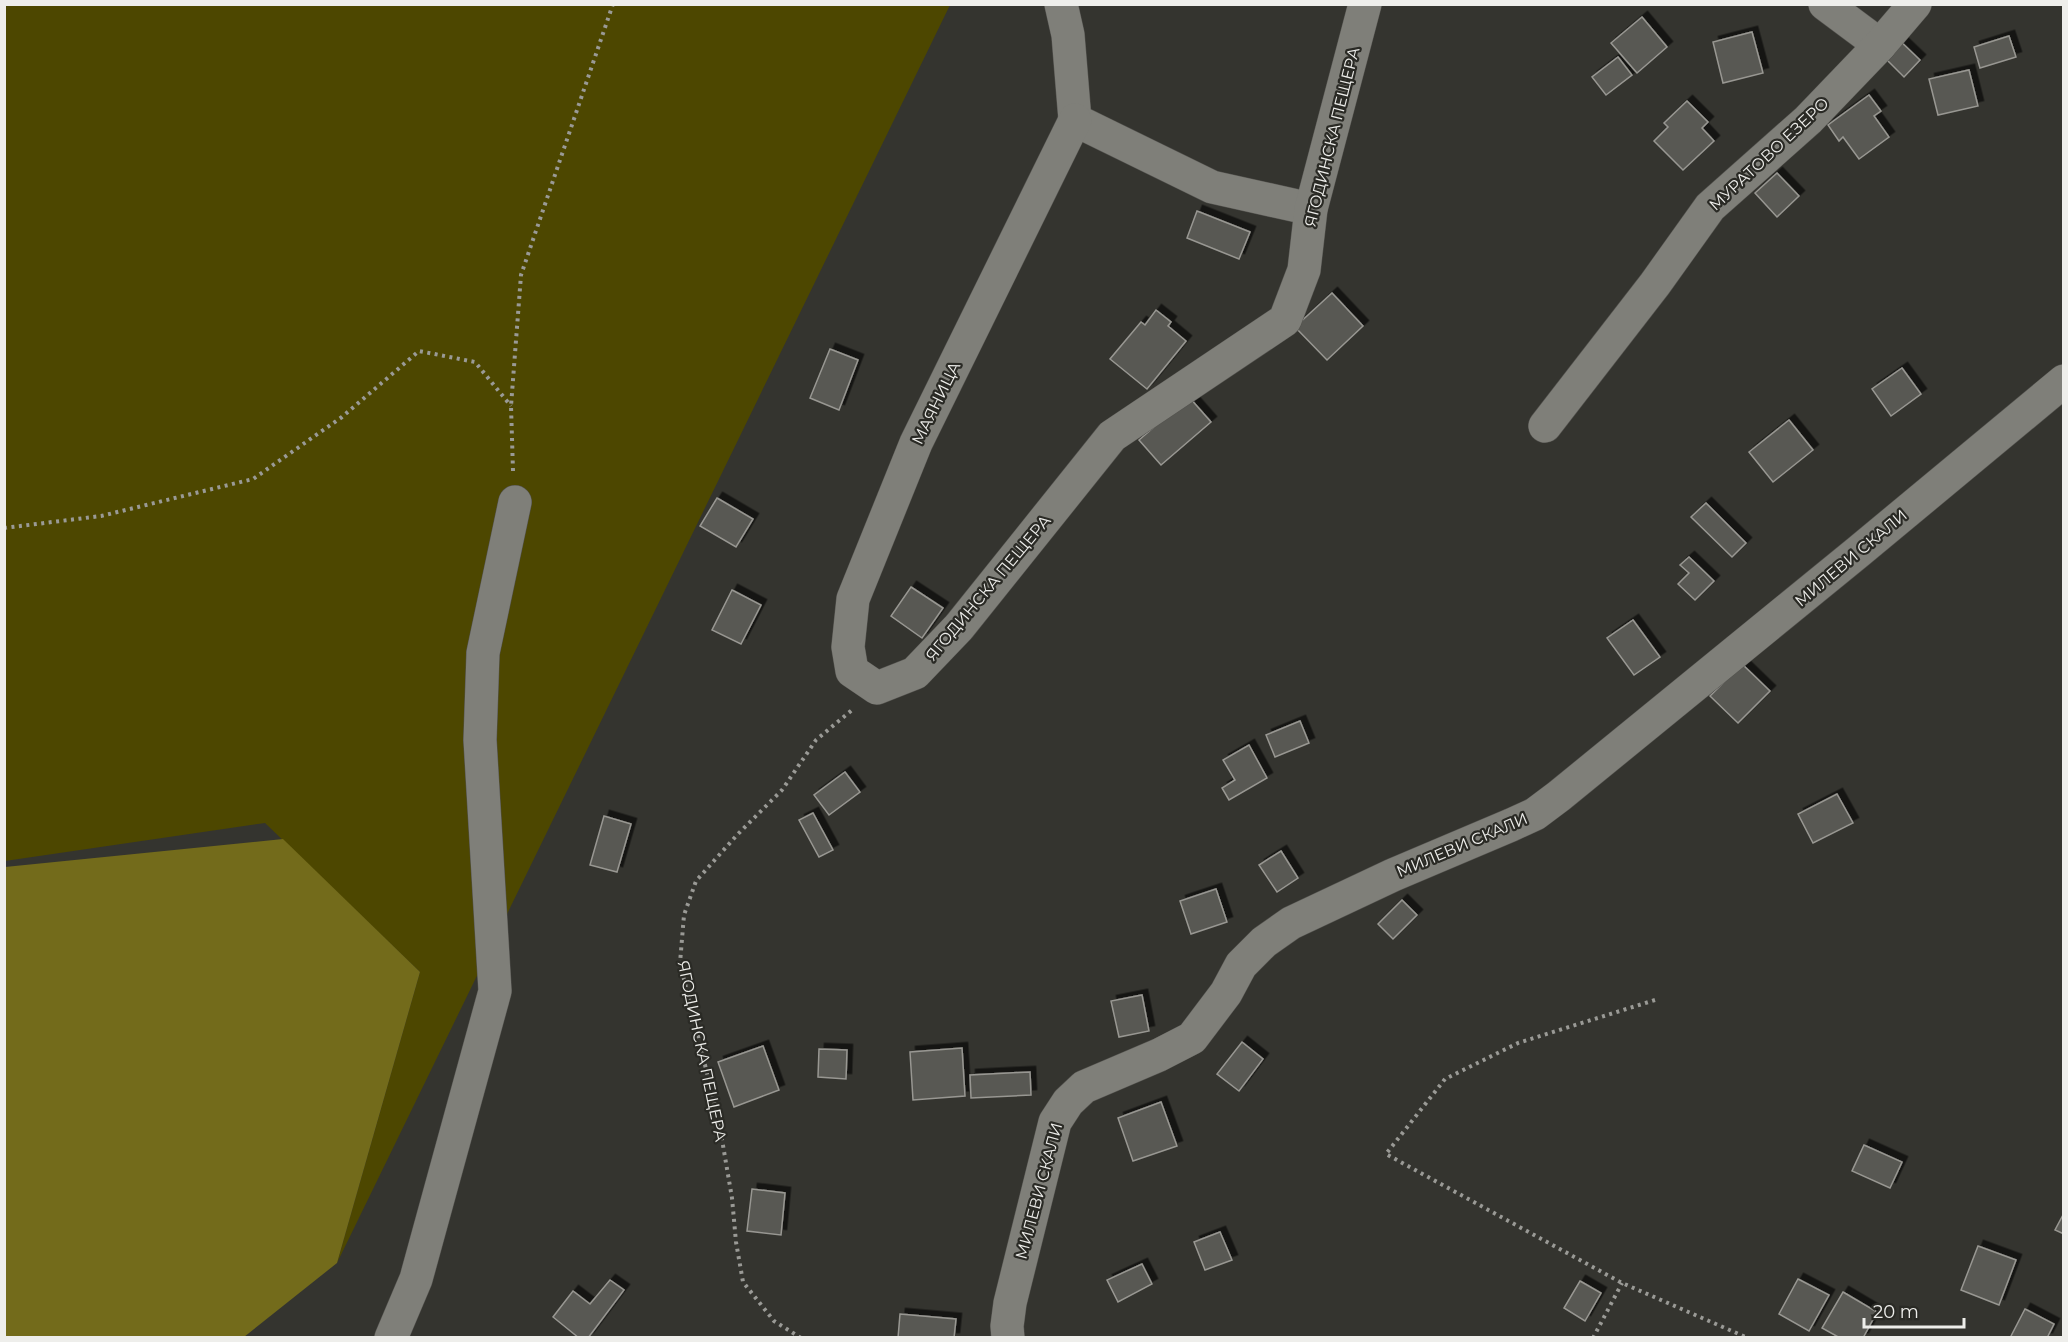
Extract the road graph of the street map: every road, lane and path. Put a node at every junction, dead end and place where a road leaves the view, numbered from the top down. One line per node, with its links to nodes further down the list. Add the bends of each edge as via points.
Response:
1 (613, 4): 10 (path, via 521,275)
2 (1061, 4): 7 (street, via 1068,34)
3 (1825, 4): 6 (street)
4 (1915, 4): 6 (street, МУРАТОВО ЕЗЕРО)
5 (1360, 11): 8 (street, ЯГОДИНСКА ПЕЩЕРА)
6 (1880, 45): 11 (street, МУРАТОВО ЕЗЕРО, via 1808,120 1710,207)
7 (1076, 120): 8 (street, via 1212,187); 14 (street, МАЯНИЦА, via 916,443 853,599 848,646 852,671)
8 (1311, 210): 14 (street, ЯГОДИНСКА ПЕЩЕРА, via 1304,270 1285,320 1112,436 959,627 915,673)
9 (2064, 381): 19 (street, МИЛЕВИ СКАЛИ, via 1543,808 1291,923 1241,965 1226,993 1192,1038 1084,1087 1055,1122 1010,1303)
10 (511, 406): 12 (path); 13 (path, via 475,362 419,351 342,417 254,479 101,516)
11 (1545, 426)
12 (515, 502): 17 (street, via 483,653 480,740 495,991 416,1279)
13 (4, 528)
14 (877, 688): 18 (path, ЯГОДИНСКА ПЕЩЕРА, via 816,740 782,790 696,881 684,915 680,963 719,1122 743,1282 774,1321)
15 (1655, 1000): 16 (path, via 1518,1043 1445,1079 1386,1154)
16 (1622, 1283): 20 (path); 21 (path)
17 (391, 1338)
18 (801, 1338)
19 (1008, 1338)
20 (1593, 1338)
21 (1748, 1338)

